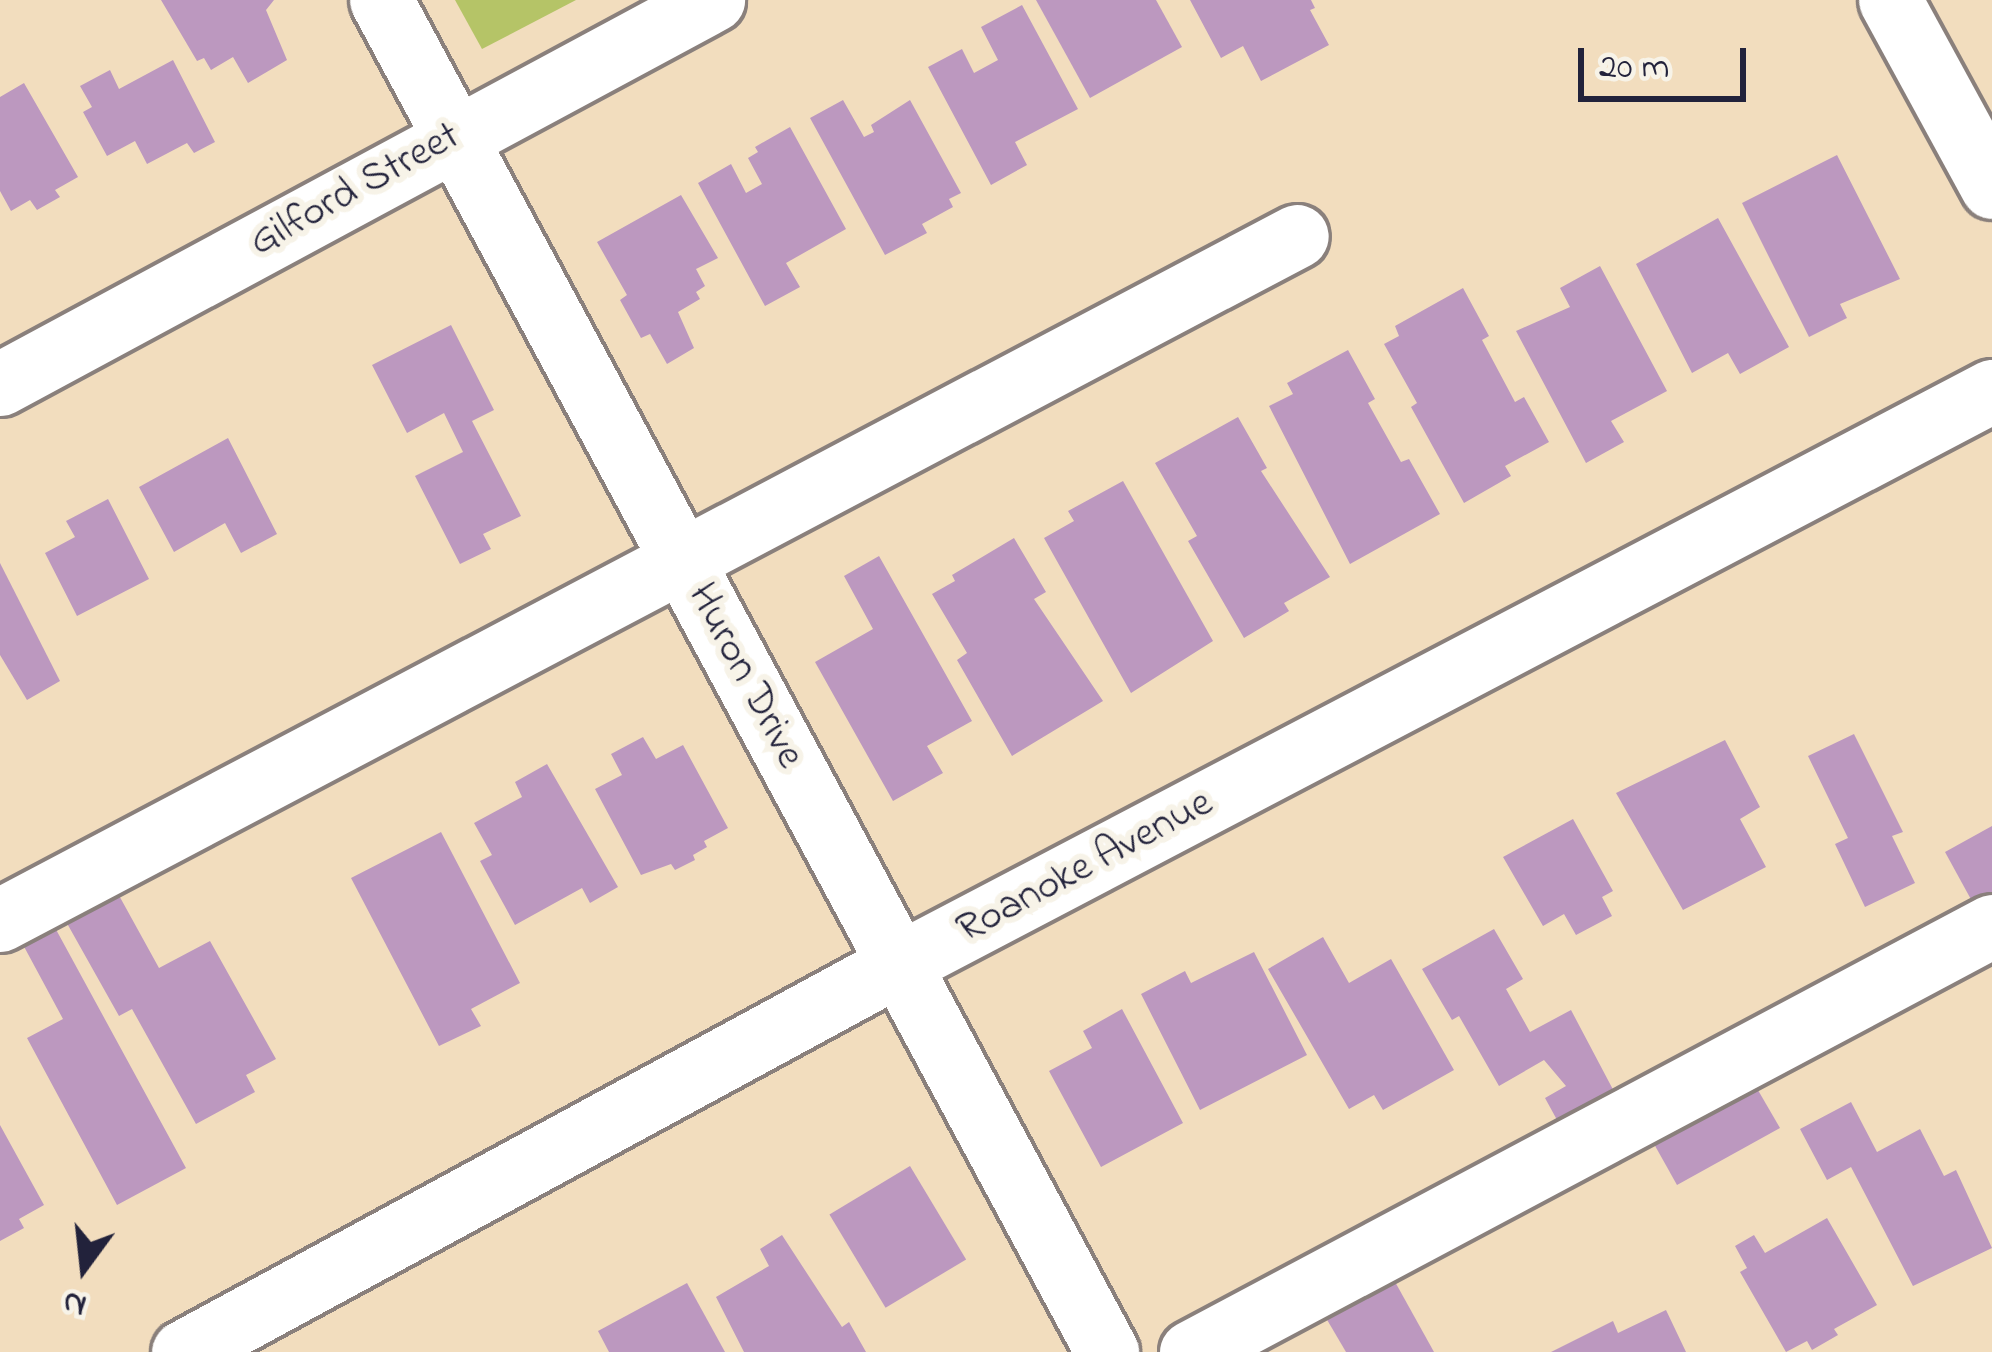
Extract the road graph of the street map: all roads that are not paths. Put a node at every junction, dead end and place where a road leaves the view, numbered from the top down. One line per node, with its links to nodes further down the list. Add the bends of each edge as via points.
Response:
1 (381, 0): 4 (street, Huron Drive)
2 (712, 0): 4 (street, Gilford Street)
3 (1890, 0): 5 (street)
4 (456, 135): 7 (street, Gilford Street); 9 (street, Huron Drive)
5 (1992, 187)
6 (1298, 236): 9 (street)
7 (0, 384)
8 (1992, 391): 12 (street, Roanoke Avenue)
9 (684, 561): 10 (street); 12 (street, Huron Drive)
10 (0, 920)
11 (1992, 926): 15 (street)
12 (899, 964): 13 (street, Roanoke Avenue); 14 (street, Huron Drive)
13 (183, 1352)
14 (1107, 1352)
15 (1191, 1352)

